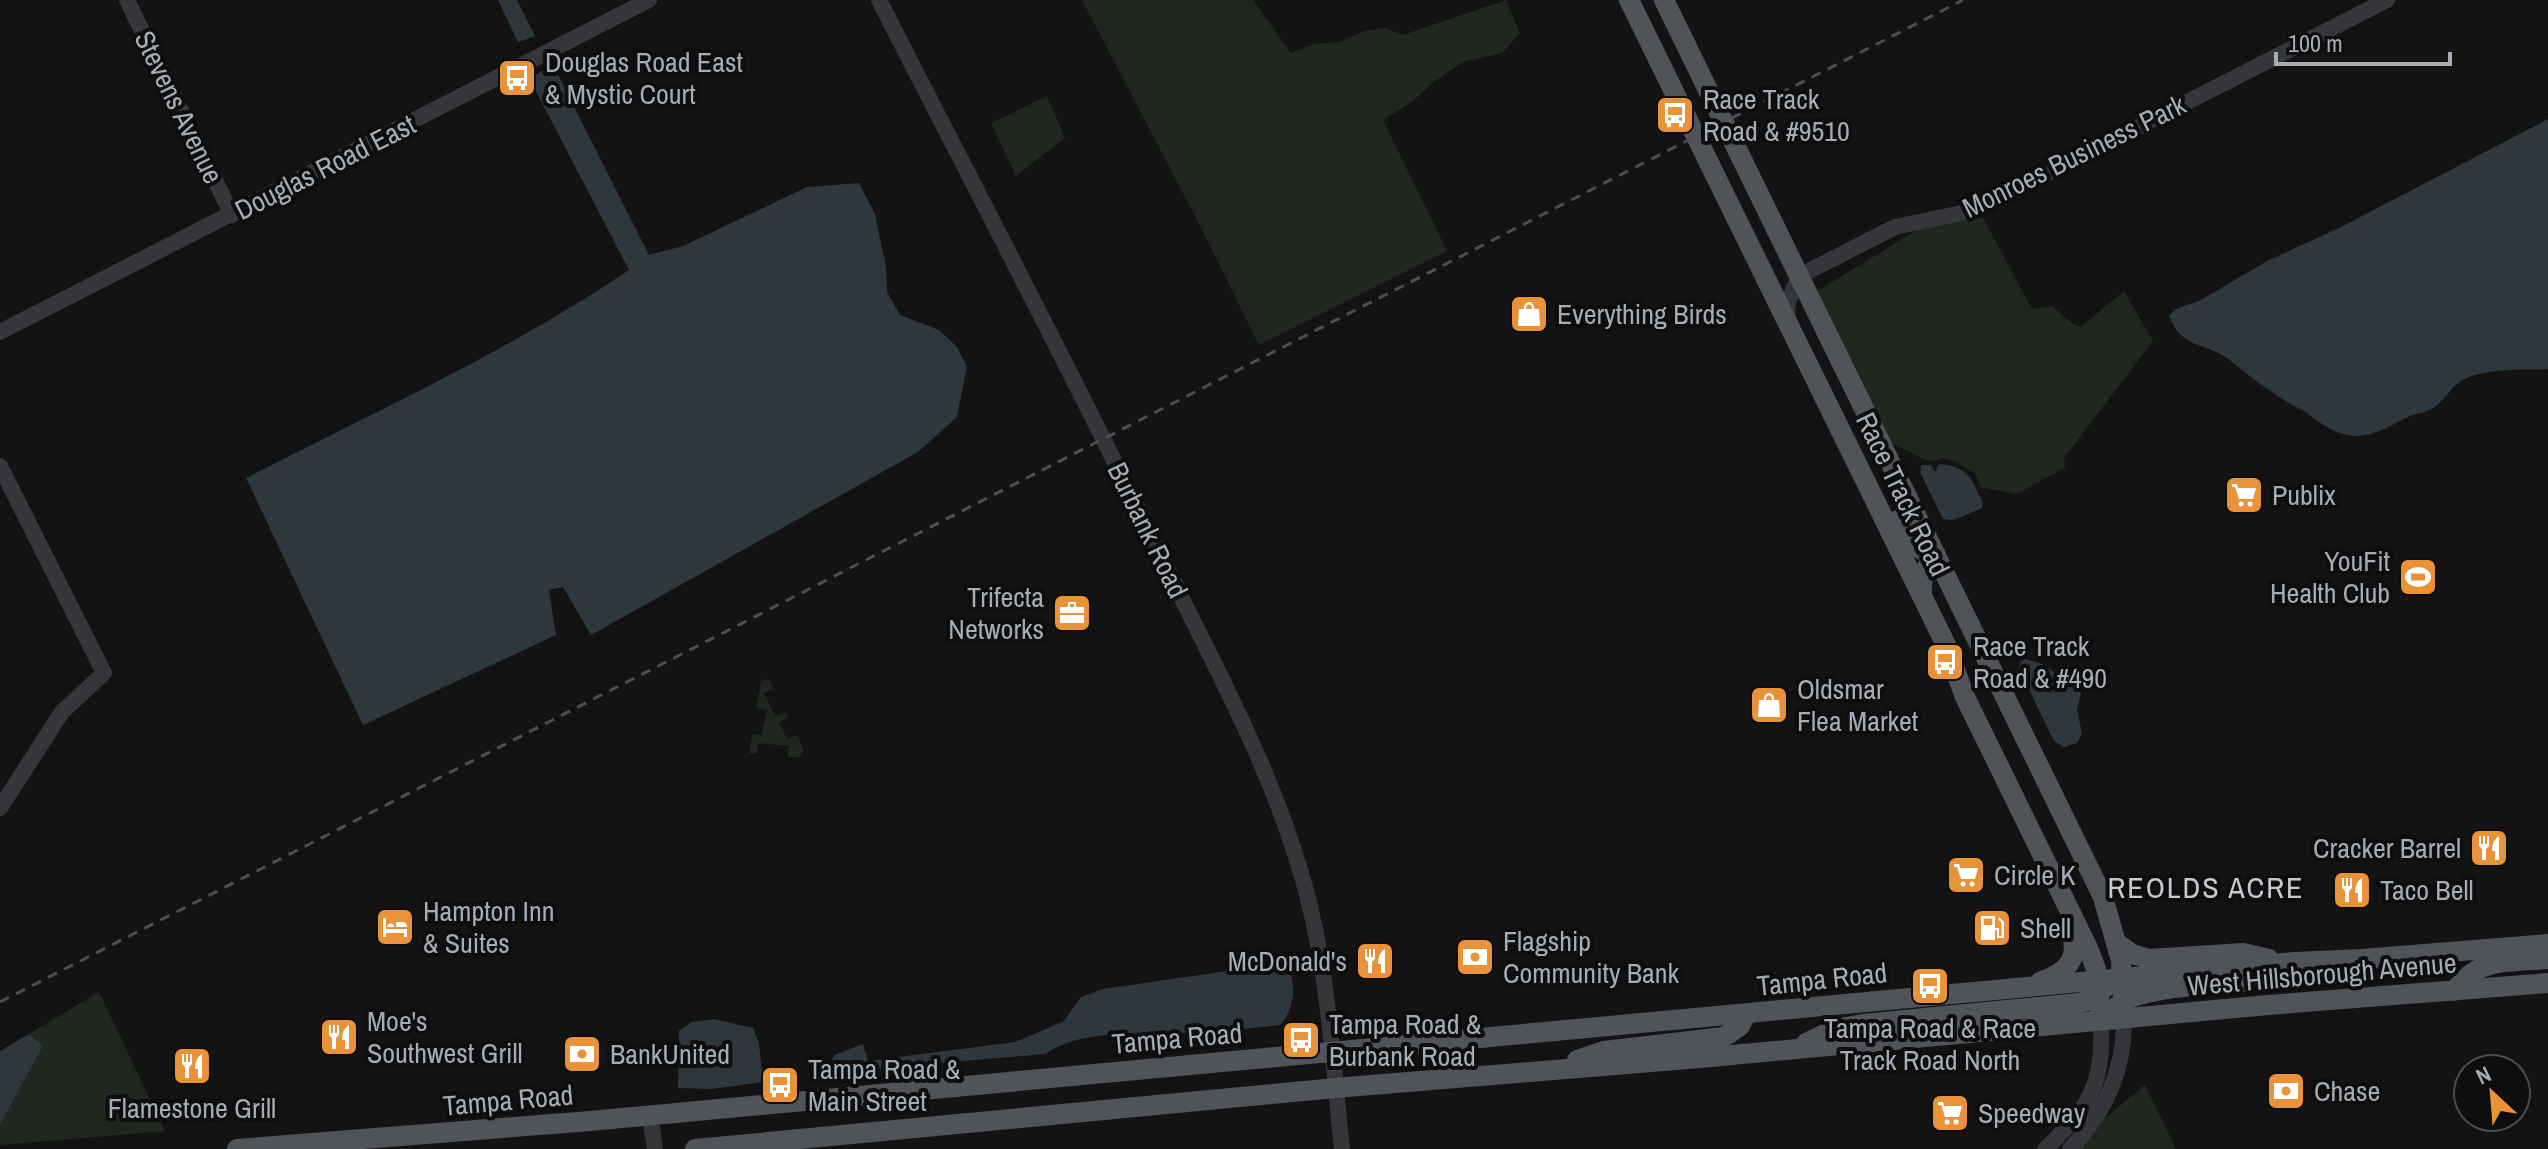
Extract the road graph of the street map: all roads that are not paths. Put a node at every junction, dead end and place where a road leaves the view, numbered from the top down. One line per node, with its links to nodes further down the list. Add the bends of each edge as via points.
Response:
1 (127, 0): 7 (street, Stevens Avenue)
2 (649, 0): 7 (street, Douglas Road East)
3 (879, 0): 34 (street, Burbank Road, via 1122,476 1266,777 1301,872)
4 (1629, 0): 9 (main road, Race Track Road)
5 (1664, 0): 8 (main road, Race Track Road)
6 (2387, 0): 8 (street, Monroes Business Park, via 1976,210 1895,227)
7 (232, 215): 10 (street, Douglas Road East)
8 (1799, 276): 9 (street); 11 (main road, Race Track Road)
9 (1787, 321): 12 (main road, Race Track Road)
10 (0, 332)
11 (1833, 346): 12 (main road); 15 (main road, Race Track Road)
12 (1815, 378): 13 (main road, Race Track Road)
13 (1827, 401): 15 (main road, via 1849,423 1907,537 1919,550); 16 (main road, Race Track Road)
14 (0, 466): 20 (street, via 104,673 62,712)
15 (1936, 555): 16 (main road, via 1921,581); 17 (main road, Race Track Road)
16 (1922, 596): 18 (main road, Race Track Road)
17 (1957, 598): 18 (main road, via 1956,628); 21 (main road, Race Track Road)
18 (1946, 645): 19 (main road, Race Track Road); 21 (main road, via 1967,652 1974,661 2054,825); 29 (main road)
19 (1965, 697): 28 (main road, via 1977,741 2075,946 2057,976); 29 (main road, Race Track Road, via 2088,948)
20 (0, 808)
21 (2087, 864): 22 (main road, Race Track Road)
22 (2118, 944): 26 (main road, via 2149,959 2243,953); 29 (main road, Race Track Road)
23 (2548, 944): 24 (main road, West Hillsborough Avenue)
24 (2362, 959): 26 (main road, West Hillsborough Avenue); 29 (main road, via 2305,978 2152,991)
25 (2548, 959): 30 (main road, via 2480,969)
26 (2284, 963): 29 (main road, West Hillsborough Avenue)
27 (2548, 983): 30 (main road, West Hillsborough Avenue)
28 (2025, 988): 29 (main road, Tampa Road); 31 (main road, Tampa Road)
29 (2116, 989): 30 (main road, West Hillsborough Avenue, via 2168,1014); 32 (main road, West Hillsborough Avenue); 33 (main road, via 2065,1006 1835,1029); 44 (street, via 2123,1047 2116,1080 2100,1113)
30 (2454, 991)
31 (1746, 1014): 34 (main road, Tampa Road); 35 (main road, via 1724,1037 1604,1051)
32 (2101, 1020): 33 (main road); 43 (street, via 2101,1060 2093,1094)
33 (1793, 1049): 35 (main road)
34 (1334, 1052): 36 (street, Burbank Road); 37 (main road, Tampa Road)
35 (1547, 1071): 36 (main road)
36 (1335, 1088): 41 (main road); 42 (street, Burbank Road)
37 (650, 1115): 38 (main road, Tampa Road); 40 (street)
38 (258, 1148): 39 (main road, Tampa Road)
39 (237, 1149)
40 (655, 1149)
41 (695, 1149)
42 (1342, 1149)
43 (2045, 1149)
44 (2070, 1149)

